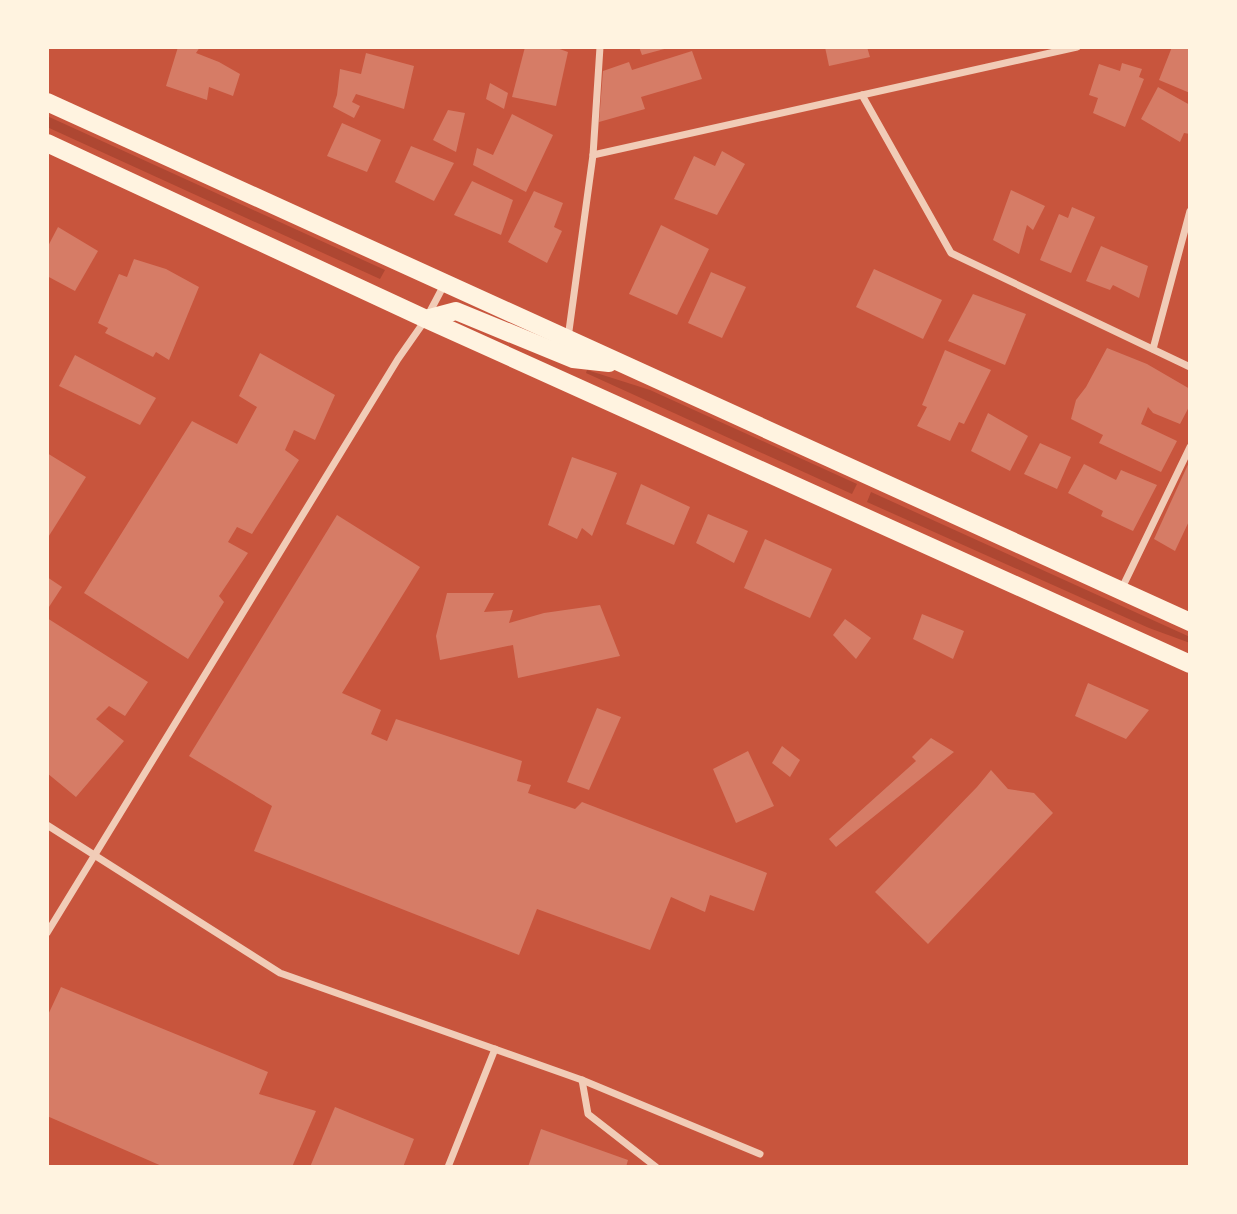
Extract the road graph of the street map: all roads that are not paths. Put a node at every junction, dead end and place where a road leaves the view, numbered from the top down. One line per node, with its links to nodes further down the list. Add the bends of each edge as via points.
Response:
1 (600, 47): 6 (street)
2 (1077, 47): 3 (street)
3 (862, 95): 6 (street); 11 (street, via 951,253)
4 (47, 102): 8 (main road)
5 (47, 143): 9 (main road)
6 (593, 155): 10 (street)
7 (1190, 211): 11 (street)
8 (445, 283): 9 (street); 10 (main road)
9 (426, 319): 12 (main road, via 456,311 573,359); 17 (main road); 19 (street)
10 (568, 339): 12 (main road)
11 (1153, 349): 13 (street)
12 (630, 366): 15 (main road)
13 (1190, 367)
14 (1190, 447): 15 (street)
15 (1121, 590): 16 (main road)
16 (1190, 622)
17 (1190, 664)
18 (47, 825): 19 (street)
19 (95, 855): 20 (street); 21 (street, via 280,973)
20 (47, 933)
21 (495, 1049): 22 (street); 24 (street)
22 (582, 1080): 23 (street); 25 (street, via 588,1114)
23 (760, 1154)
24 (448, 1167)
25 (656, 1167)

